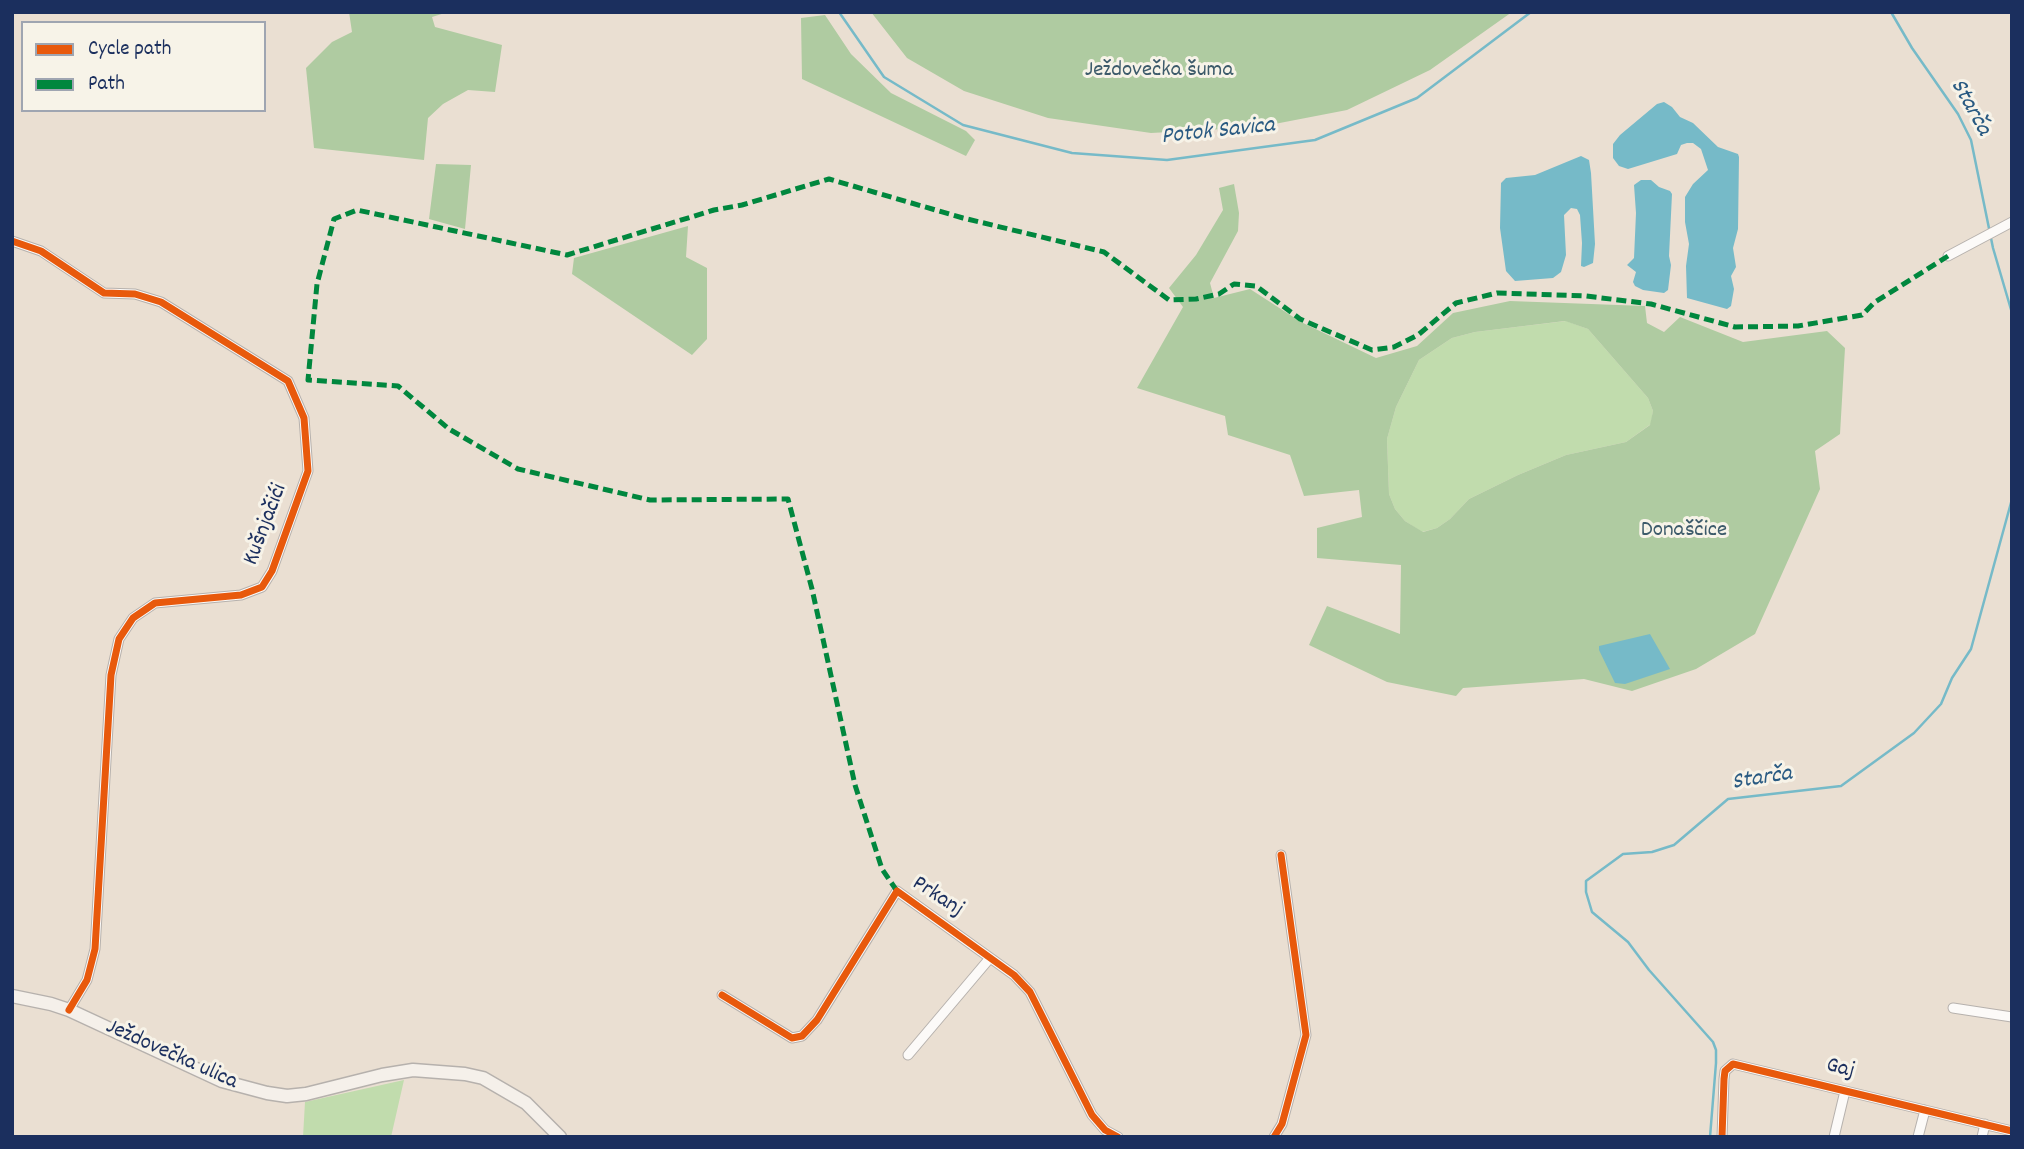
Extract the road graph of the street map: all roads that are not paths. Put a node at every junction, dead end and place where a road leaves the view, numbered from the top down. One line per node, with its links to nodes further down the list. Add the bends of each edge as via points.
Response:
1 (2012, 222): 3 (street)
2 (12, 241): 9 (street, Kušnjačići, via 41,251 104,293 135,294 161,302 288,381 304,418 308,471 262,587 241,595 155,603 134,618 119,639 111,675 95,949 87,980)
3 (1948, 256)
4 (1280, 855): 18 (street, via 1306,1035 1282,1124)
5 (990, 958): 6 (street, Prkanj, via 897,891 807,1033 792,1038); 11 (street); 17 (street, Prkanj, via 1030,992 1092,1115)
6 (722, 995)
7 (12, 996): 9 (main road, Ježdovečka ulica)
8 (1953, 1008): 10 (street)
9 (69, 1010): 16 (main road, Ježdovečka ulica, via 222,1081 267,1093 306,1094 413,1070 482,1078 526,1103)
10 (2012, 1017)
11 (908, 1055)
12 (1845, 1091): 13 (street, Gaj); 19 (street, Gaj, via 1733,1064 1725,1070); 20 (street, Gaj)
13 (1925, 1110): 14 (street, Gaj); 21 (street)
14 (1985, 1124): 15 (street, Gaj); 22 (street)
15 (2012, 1131)
16 (560, 1137)
17 (1118, 1137)
18 (1274, 1137)
19 (1722, 1137)
20 (1834, 1137)
21 (1918, 1137)
22 (1982, 1137)

